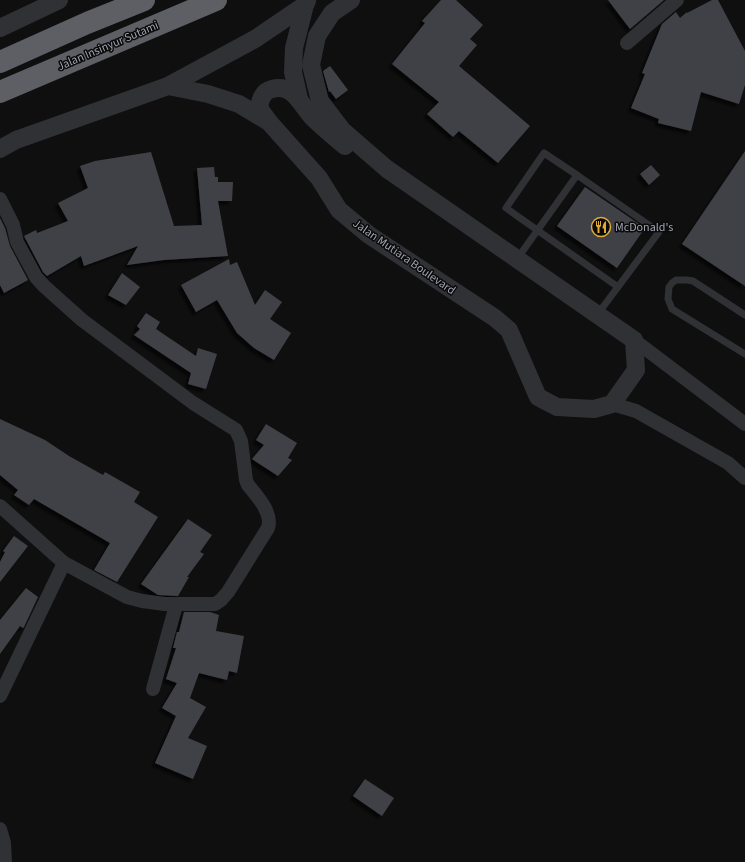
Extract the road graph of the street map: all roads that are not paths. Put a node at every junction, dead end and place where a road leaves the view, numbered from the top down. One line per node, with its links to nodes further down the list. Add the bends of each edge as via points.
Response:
1 (59, 0): 7 (street)
2 (144, 0): 9 (highway)
3 (216, 0): 11 (highway, Jalan Insinyur Sutami)
4 (351, 0): 15 (street, via 332,13 317,36 311,66 320,101 342,130)
5 (677, 0): 8 (street)
6 (306, 2): 10 (street, via 255,40); 12 (street, via 294,48 293,72)
7 (0, 28)
8 (627, 43)
9 (0, 62)
10 (168, 86): 13 (street, Jalan Mutiara Boulevard, via 240,104); 14 (street, via 16,140)
11 (0, 92)
12 (299, 99): 13 (street, via 288,89 269,89 260,98 259,108); 15 (street, via 313,118 357,158)
13 (269, 122): 25 (street, Jalan Mutiara Boulevard, via 319,178 339,210 369,235 495,318 509,330 538,397 557,407 594,409)
14 (0, 149)
15 (387, 169): 19 (street)
16 (577, 175): 18 (lane); 18 (lane, via 544,153 531,171 506,208); 20 (lane, via 659,232)
17 (0, 199): 30 (street, via 13,225 20,248 44,286 82,320 193,403 236,430 240,436 246,480 268,513 268,528 221,600 215,604)
18 (538, 231): 19 (lane); 20 (lane)
19 (517, 259): 21 (street)
20 (618, 287): 21 (lane)
21 (597, 315): 23 (street)
22 (745, 315): 24 (lane, via 693,281 676,280 669,287 668,299 672,309)
23 (634, 340): 25 (street, via 636,370); 26 (street)
24 (745, 354)
25 (612, 404): 27 (street, via 636,411 728,463)
26 (745, 424)
27 (745, 478)
28 (0, 506): 29 (street)
29 (64, 563): 30 (street, via 127,597); 32 (street)
30 (176, 605): 31 (street)
31 (153, 689)
32 (0, 696)
33 (0, 829): 34 (street, via 4,842)
34 (5, 862)

